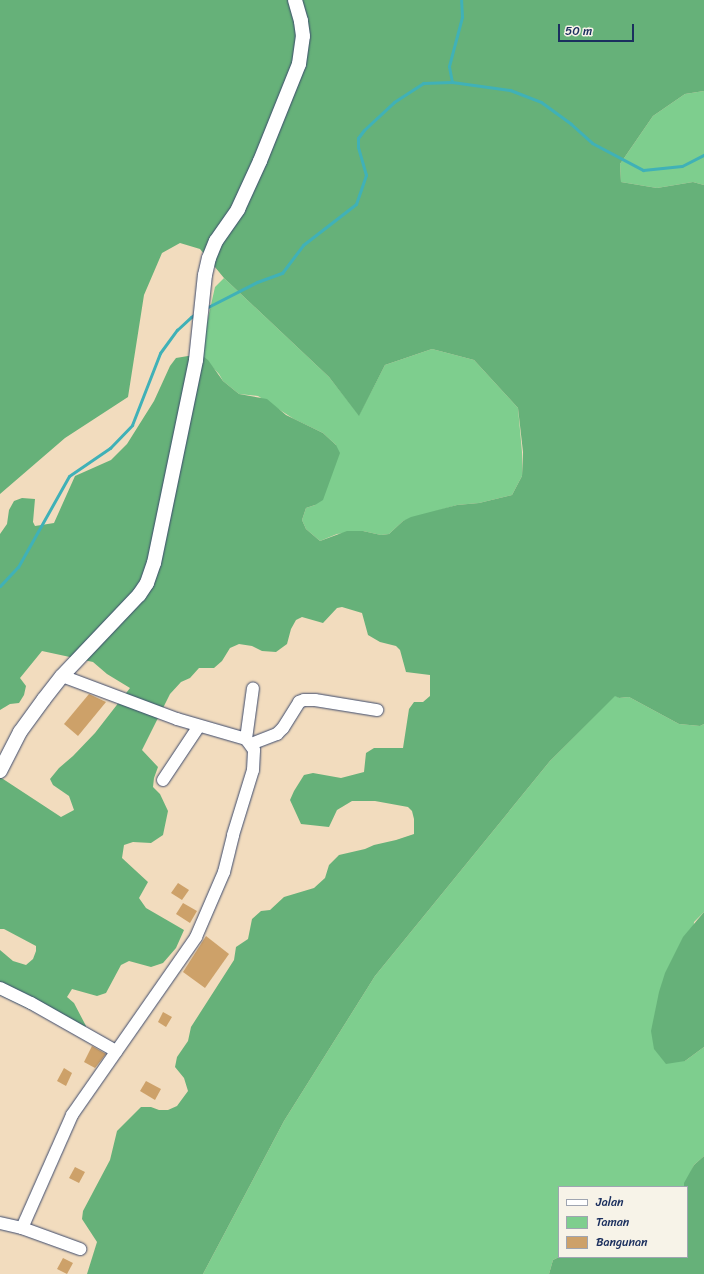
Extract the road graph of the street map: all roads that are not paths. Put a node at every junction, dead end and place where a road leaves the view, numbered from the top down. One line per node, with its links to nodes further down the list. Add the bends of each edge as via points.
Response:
1 (295, 0): 2 (street, via 303,36 299,64 260,161 238,209 216,241 205,275 196,360 154,563 147,582 127,609)
2 (62, 676): 5 (street); 7 (street, via 20,732)
3 (253, 688): 6 (street)
4 (378, 710): 6 (street, via 304,700 299,702 277,734)
5 (199, 726): 6 (street); 8 (street)
6 (249, 741): 10 (street, via 254,757 253,770 224,872 209,909 196,937)
7 (0, 771)
8 (163, 780)
9 (0, 988): 10 (street)
10 (116, 1051): 12 (street, via 72,1115)
11 (0, 1223): 12 (street)
12 (22, 1228): 13 (street)
13 (80, 1248)

